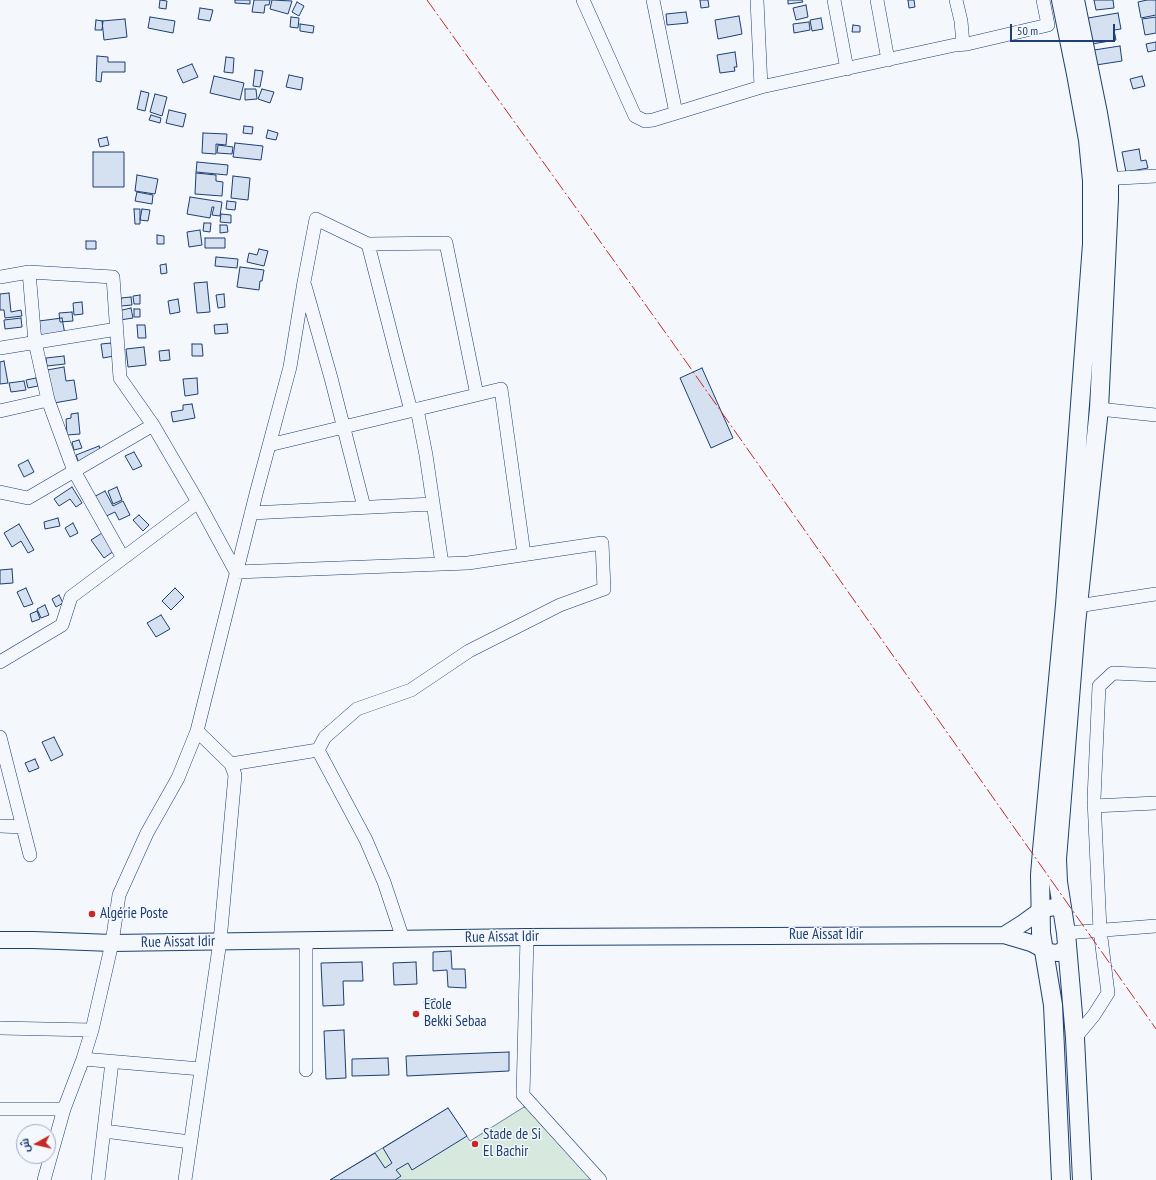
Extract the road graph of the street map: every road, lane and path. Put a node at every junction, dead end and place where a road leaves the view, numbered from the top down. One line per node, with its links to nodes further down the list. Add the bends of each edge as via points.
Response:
1 (584, 0): 14 (street, via 635,116 645,121)
2 (653, 0): 14 (street)
3 (757, 0): 13 (street)
4 (834, 0): 12 (street)
5 (876, 0): 11 (street)
6 (956, 0): 10 (street)
7 (1043, 0): 10 (street, via 1048,26)
8 (1061, 0): 16 (main road, via 1088,140)
9 (1075, 0): 16 (main road, via 1098,113)
10 (963, 44): 11 (street)
11 (888, 60): 12 (street)
12 (847, 69): 13 (street)
13 (761, 87): 14 (street)
14 (676, 112)
15 (1156, 176): 16 (street)
16 (1100, 179): 26 (main road, via 1108,207); 44 (main road, via 1092,244)
17 (368, 244): 20 (street, via 316,219); 24 (street, via 446,243); 27 (street)
18 (29, 272): 19 (street); 21 (street, via 113,277); 22 (street)
19 (0, 277)
20 (304, 282): 31 (street); 32 (street, via 290,367)
21 (117, 329): 22 (street); 30 (street, via 120,378)
22 (35, 342): 23 (street); 25 (street)
23 (0, 348)
24 (477, 395): 27 (street); 39 (street, via 501,389)
25 (48, 400): 28 (street); 33 (street)
26 (1099, 409): 29 (street); 44 (main road)
27 (414, 410): 31 (street); 36 (street, via 426,455)
28 (0, 411)
29 (1156, 415)
30 (153, 426): 33 (street); 35 (street)
31 (344, 427): 32 (street); 37 (street)
32 (269, 445): 38 (street)
33 (74, 471): 34 (street, via 28,498); 40 (street)
34 (0, 492)
35 (198, 502): 40 (street); 42 (street)
36 (433, 504): 37 (street); 41 (street)
37 (364, 508): 38 (street)
38 (251, 513): 42 (street)
39 (524, 554): 41 (street, via 468,563); 49 (street, via 602,543 604,589 560,605 469,651 411,690 357,709 325,737)
40 (123, 558): 45 (street, via 71,597 62,625)
41 (442, 564): 42 (street)
42 (236, 572): 47 (street)
43 (1156, 594): 44 (street)
44 (1071, 607): 56 (main road, via 1042,850); 57 (main road, via 1057,859)
45 (0, 662)
46 (1156, 675): 52 (street, via 1113,673 1099,686)
47 (197, 731): 50 (street); 67 (street, via 178,778 147,833 119,895)
48 (0, 737): 54 (street)
49 (318, 750): 50 (street); 62 (street, via 366,840 384,882)
50 (231, 764): 66 (street, via 235,775)
51 (1156, 803): 52 (street)
52 (1094, 806): 59 (street)
53 (0, 826): 54 (street)
54 (23, 827): 55 (street)
55 (30, 855)
56 (1040, 910): 57 (street, via 1054,907); 60 (street); 68 (main road)
57 (1062, 910): 65 (main road)
58 (1156, 926): 59 (street)
59 (1100, 930): 65 (street); 71 (street, via 1108,993 1094,1015)
60 (1004, 935): 61 (street, Rue Aissat Idir); 68 (street, via 1031,943)
61 (527, 937): 62 (street, Rue Aissat Idir); 83 (street, via 523,1096)
62 (403, 939): 64 (street, Rue Aissat Idir)
63 (0, 940): 67 (street, Rue Aissat Idir)
64 (306, 940): 66 (street, Rue Aissat Idir); 75 (street)
65 (1066, 940): 68 (street, via 1058,953); 71 (main road)
66 (220, 941): 67 (street, Rue Aissat Idir); 74 (street)
67 (112, 943): 70 (street)
68 (1044, 951): 84 (main road, via 1052,1005)
69 (0, 1028): 70 (street)
70 (92, 1030): 72 (street)
71 (1074, 1038): 85 (main road)
72 (83, 1059): 73 (street); 77 (street)
73 (112, 1062): 74 (street); 78 (street)
74 (201, 1069): 79 (street)
75 (306, 1070)
76 (0, 1109): 77 (street)
77 (64, 1109): 80 (street)
78 (104, 1131): 79 (street); 81 (street)
79 (190, 1142): 82 (street)
80 (44, 1180)
81 (98, 1180)
82 (184, 1180)
83 (600, 1180)
84 (1061, 1180)
85 (1082, 1180)

